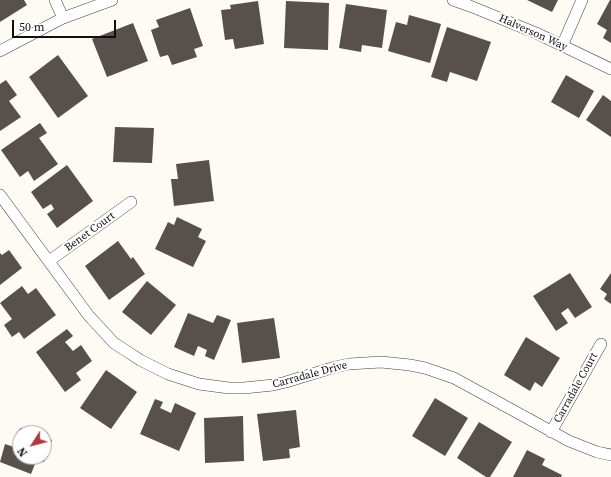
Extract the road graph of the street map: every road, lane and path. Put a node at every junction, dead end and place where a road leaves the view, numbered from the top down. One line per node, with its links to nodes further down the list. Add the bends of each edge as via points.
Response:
1 (55, 0): 5 (street)
2 (112, 0): 5 (street)
3 (452, 0): 6 (street, Halverson Way, via 504,19)
4 (582, 0): 6 (street)
5 (63, 18): 7 (street)
6 (562, 46): 8 (street, Halverson Way)
7 (0, 51)
8 (611, 69)
9 (0, 195): 11 (street, Carradale Drive)
10 (131, 202): 11 (street, Benet Court)
11 (49, 261): 13 (street, Carradale Drive, via 89,316 114,342 140,360 182,380 244,388 286,382 349,364 380,362 410,365 454,378)
12 (600, 344): 13 (street, Carradale Court)
13 (551, 432): 14 (street, Carradale Drive, via 583,448)
14 (611, 455)

